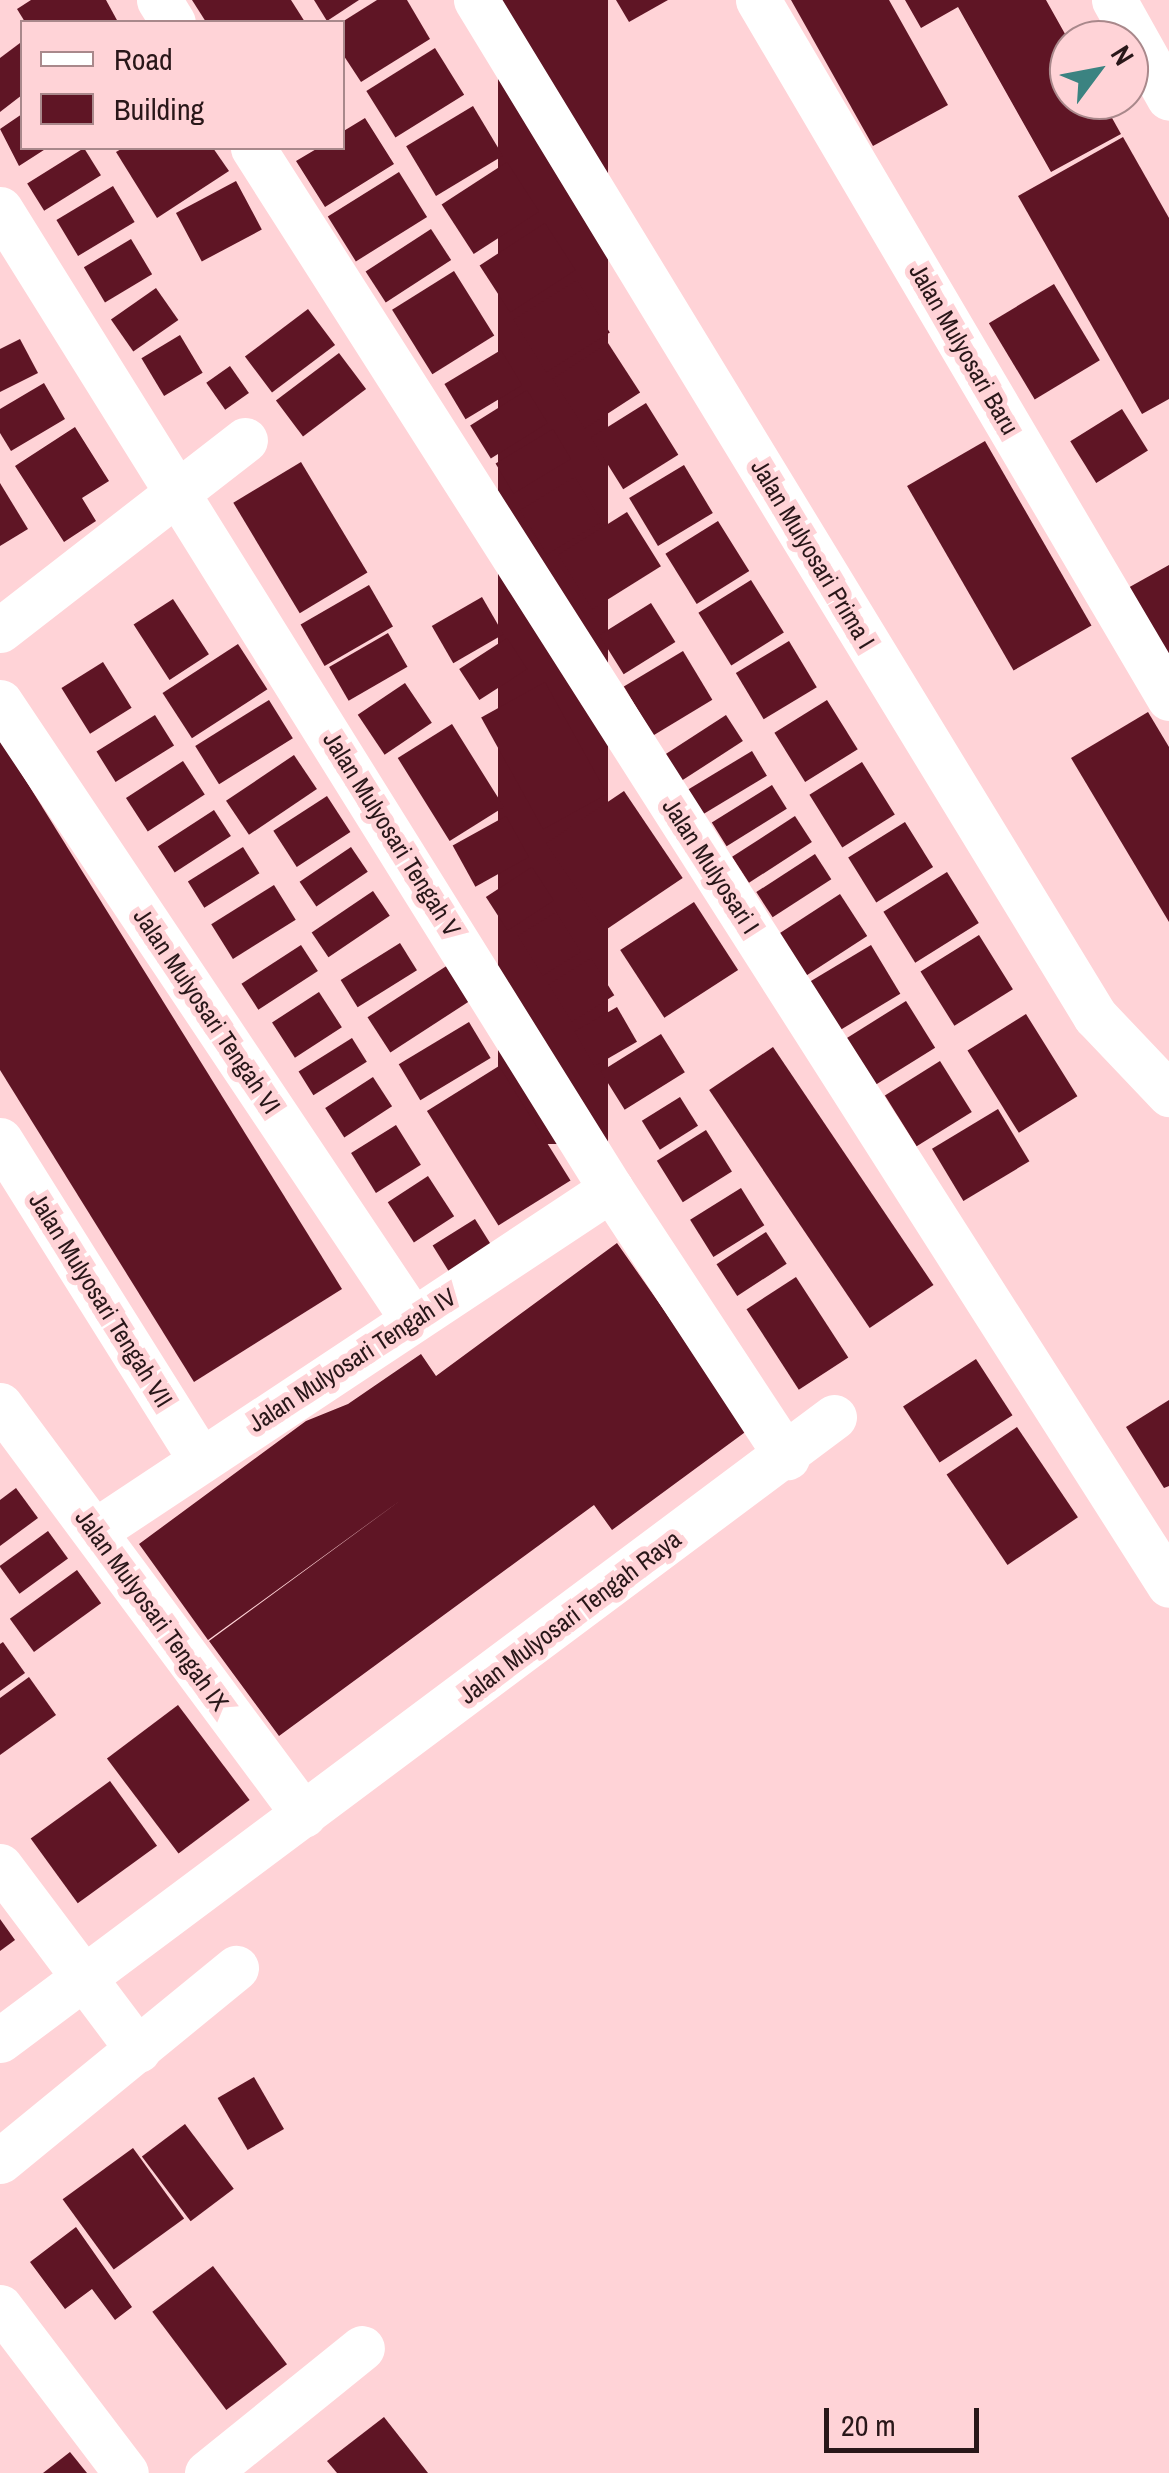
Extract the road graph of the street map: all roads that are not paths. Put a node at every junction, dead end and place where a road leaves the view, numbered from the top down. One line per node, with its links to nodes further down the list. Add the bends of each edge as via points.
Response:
1 (476, 0): 12 (street, Jalan Mulyosari Prima I, via 1095,1016)
2 (758, 0): 10 (street, Jalan Mulyosari Baru)
3 (1114, 0): 4 (street)
4 (1169, 98)
5 (254, 150): 21 (street, Jalan Mulyosari I)
6 (0, 210): 8 (street, Jalan Mulyosari Tengah V)
7 (245, 440): 8 (street)
8 (180, 490): 9 (street); 14 (street, Jalan Mulyosari Tengah V)
9 (0, 630)
10 (1169, 698)
11 (0, 702): 15 (street, Jalan Mulyosari Tengah VI)
12 (1169, 1094)
13 (0, 1140): 19 (street, Jalan Mulyosari Tengah VII)
14 (610, 1189): 15 (street, Jalan Mulyosari Tengah IV); 18 (street, Jalan Mulyosari Tengah V)
15 (414, 1320): 19 (street, Jalan Mulyosari Tengah IV)
16 (0, 1405): 20 (street, Jalan Mulyosari Tengah IX)
17 (834, 1417): 18 (street, Jalan Mulyosari Tengah Raya)
18 (787, 1456): 22 (street, Jalan Mulyosari Tengah Raya)
19 (201, 1460): 20 (street, Jalan Mulyosari Tengah IV)
20 (94, 1531): 22 (street, Jalan Mulyosari Tengah IX)
21 (1169, 1585)
22 (304, 1815): 25 (street, Jalan Mulyosari Tengah Raya)
23 (0, 1866): 25 (street)
24 (236, 1968): 27 (street)
25 (83, 1981): 26 (street, Jalan Mulyosari Tengah Raya); 27 (street)
26 (0, 2040)
27 (138, 2050): 28 (street)
28 (0, 2161)
29 (0, 2307): 31 (street)
30 (362, 2348): 32 (street)
31 (126, 2473)
32 (207, 2473)

